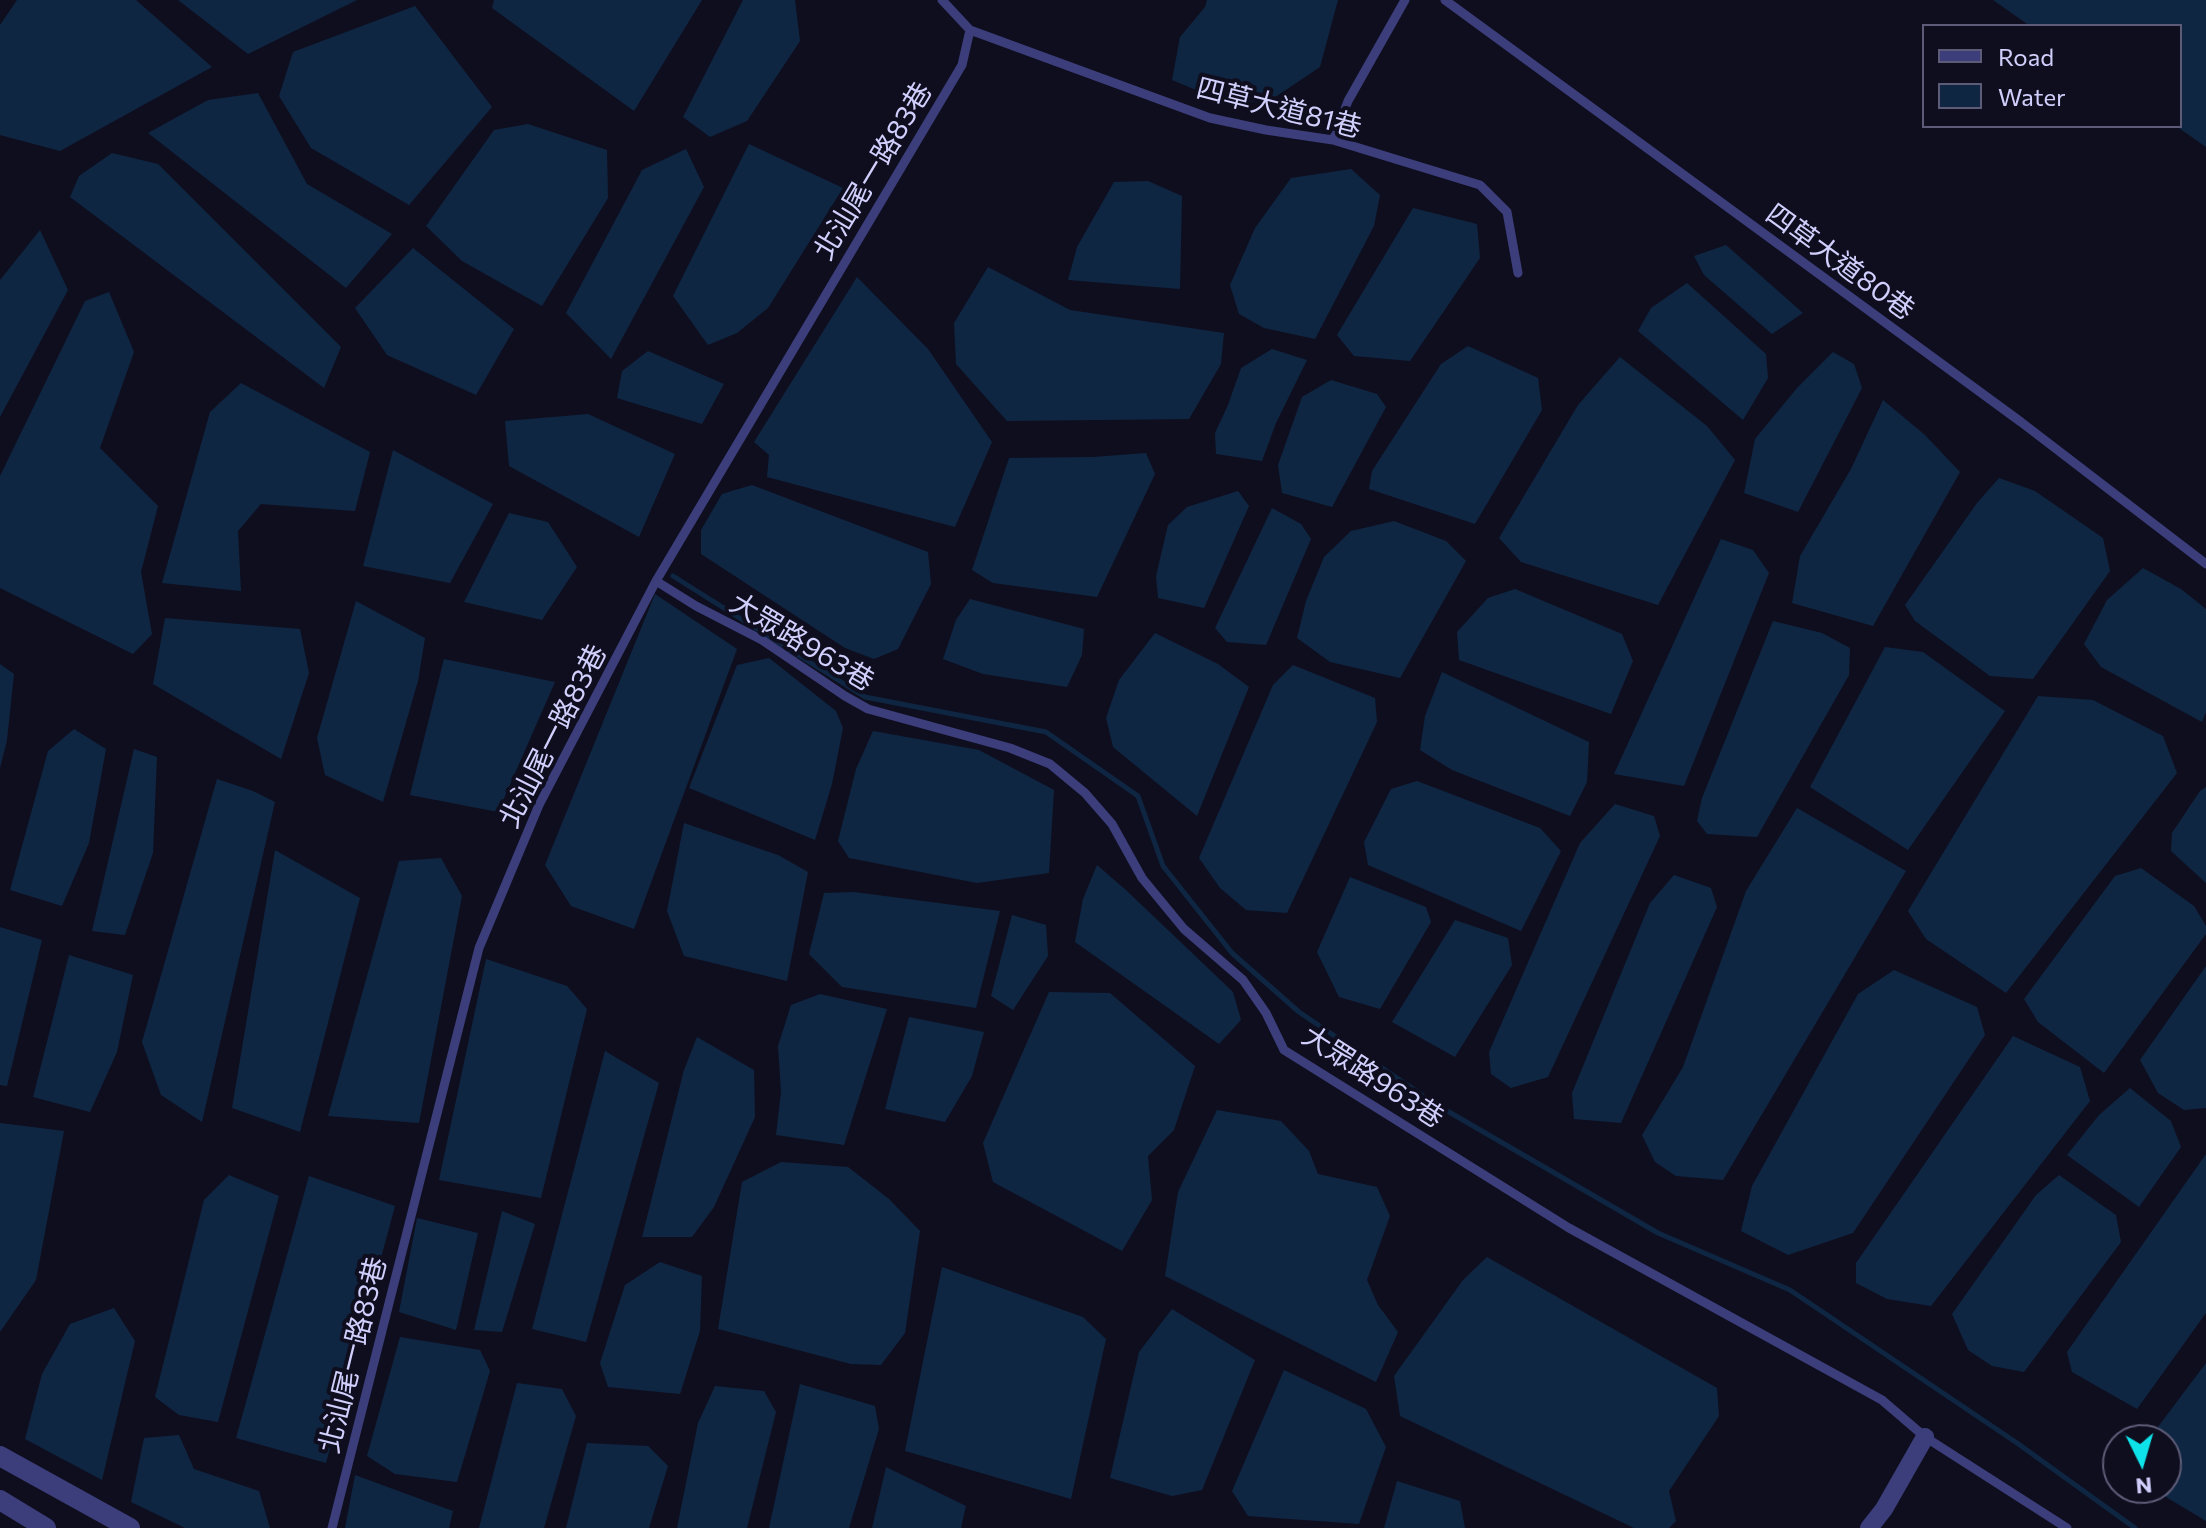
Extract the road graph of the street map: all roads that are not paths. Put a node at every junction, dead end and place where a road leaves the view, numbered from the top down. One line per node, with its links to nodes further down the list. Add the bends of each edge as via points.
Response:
1 (942, 0): 4 (lane, 四草大道81巷)
2 (1405, 0): 5 (lane, via 1348,101)
3 (1445, 0): 7 (lane, 四草大道80巷)
4 (970, 30): 5 (lane, 四草大道81巷, via 1210,118); 8 (lane, 北汕尾一路83巷, via 962,65)
5 (1333, 140): 6 (lane, 四草大道81巷, via 1480,185 1507,212)
6 (1518, 273)
7 (2206, 564)
8 (656, 581): 9 (lane, 大眾路963巷, via 762,640 868,709 1050,764 1112,824 1142,878 1184,929 1243,980 1284,1050 1569,1228 1882,1400); 15 (lane, 北汕尾一路83巷, via 539,805 479,948)
9 (1925, 1437): 16 (street); 17 (lane, 大眾路963巷)
10 (0, 1456): 14 (street)
11 (0, 1500): 13 (street)
12 (0, 1520): 13 (street)
13 (42, 1526)
14 (130, 1528)
15 (332, 1528)
16 (1869, 1528)
17 (2067, 1528)

